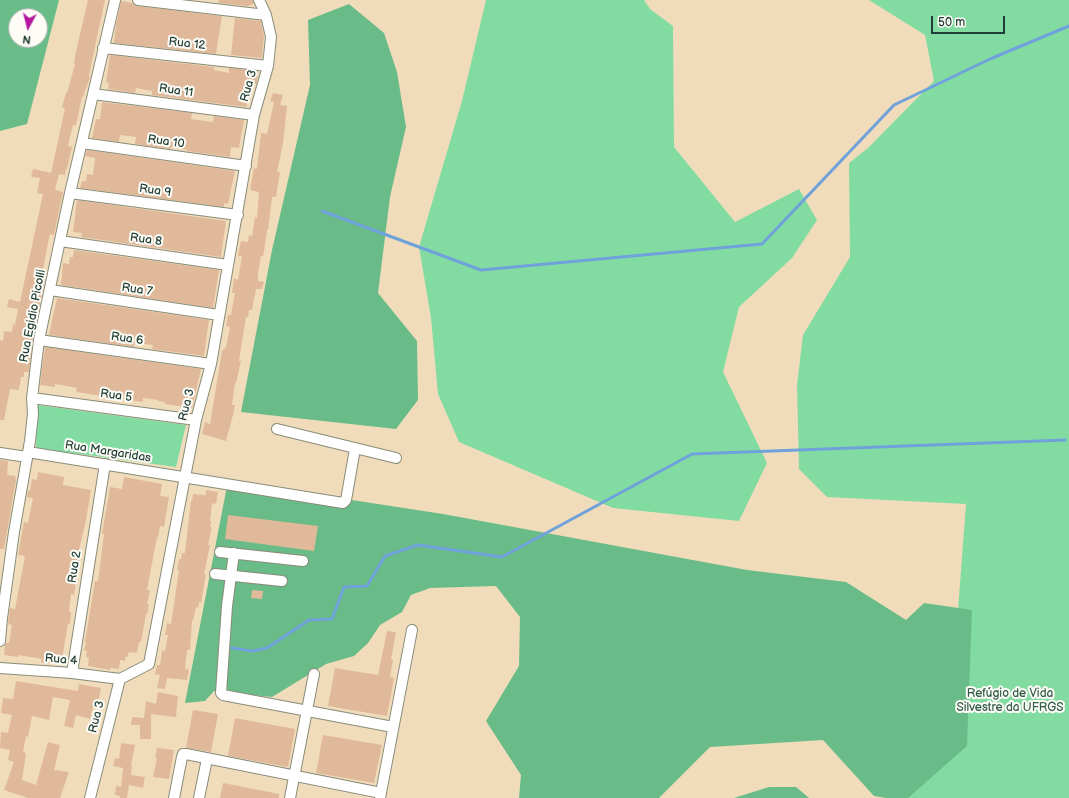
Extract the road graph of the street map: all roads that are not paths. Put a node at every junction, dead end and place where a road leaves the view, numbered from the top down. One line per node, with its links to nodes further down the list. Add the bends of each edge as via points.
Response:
1 (115, 0): 5 (street, Rua Egidio Picolli)
2 (138, 0): 4 (street)
3 (259, 0): 4 (street, Rua 3)
4 (266, 15): 6 (street, Rua 3, via 271,37)
5 (103, 48): 6 (street, Rua 12); 7 (street, Rua Egidio Picolli)
6 (268, 66): 8 (street, Rua 3)
7 (94, 94): 8 (street, Rua 11); 9 (street, Rua Egidio Picolli)
8 (254, 115): 10 (street, Rua 3)
9 (82, 143): 10 (street, Rua 10); 11 (street, Rua Egidio Picolli)
10 (246, 166): 12 (street, Rua 3)
11 (70, 193): 12 (street, Rua 9); 13 (street, Rua Egidio Picolli)
12 (238, 215): 14 (street, Rua 3)
13 (60, 241): 14 (street, Rua 8); 15 (street, Rua Egidio Picolli)
14 (228, 266): 16 (street, Rua 3)
15 (50, 290): 16 (street, Rua 7); 17 (street, Rua Egidio Picolli)
16 (219, 315): 18 (street, Rua 3)
17 (39, 340): 18 (street, Rua 6); 19 (street, Rua Egidio Picolli)
18 (211, 364): 20 (street, Rua 3)
19 (32, 398): 20 (street, Rua 5); 24 (street, Rua Egidio Picolli)
20 (196, 420): 27 (street, Rua 3)
21 (277, 429): 22 (street)
22 (355, 448): 25 (street); 27 (street, Rua Margaridas, via 346,500 343,503)
23 (0, 453): 24 (street, Rua Margaridas)
24 (27, 455): 26 (street, Rua Margaridas); 35 (street, Rua Egidio Picolli)
25 (396, 458)
26 (105, 464): 27 (street, Rua Margaridas); 37 (street, Rua 2)
27 (185, 478): 39 (street, Rua 3, via 149,664)
28 (220, 552): 29 (street)
29 (234, 553): 30 (street); 32 (street)
30 (303, 561)
31 (215, 574): 32 (street)
32 (231, 576): 33 (street); 40 (street, via 221,693)
33 (282, 582)
34 (412, 630): 41 (street)
35 (0, 641)
36 (0, 668): 37 (street, Rua 4)
37 (72, 674): 39 (street, Rua 4)
38 (314, 674): 40 (street)
39 (120, 679): 45 (street, Rua 3)
40 (307, 710): 41 (street); 43 (street)
41 (393, 727): 44 (street)
42 (207, 759): 43 (street); 46 (street, via 183,754); 47 (street)
43 (295, 776): 44 (street); 48 (street)
44 (380, 795)
45 (90, 798)
46 (174, 798)
47 (199, 798)
48 (290, 798)

